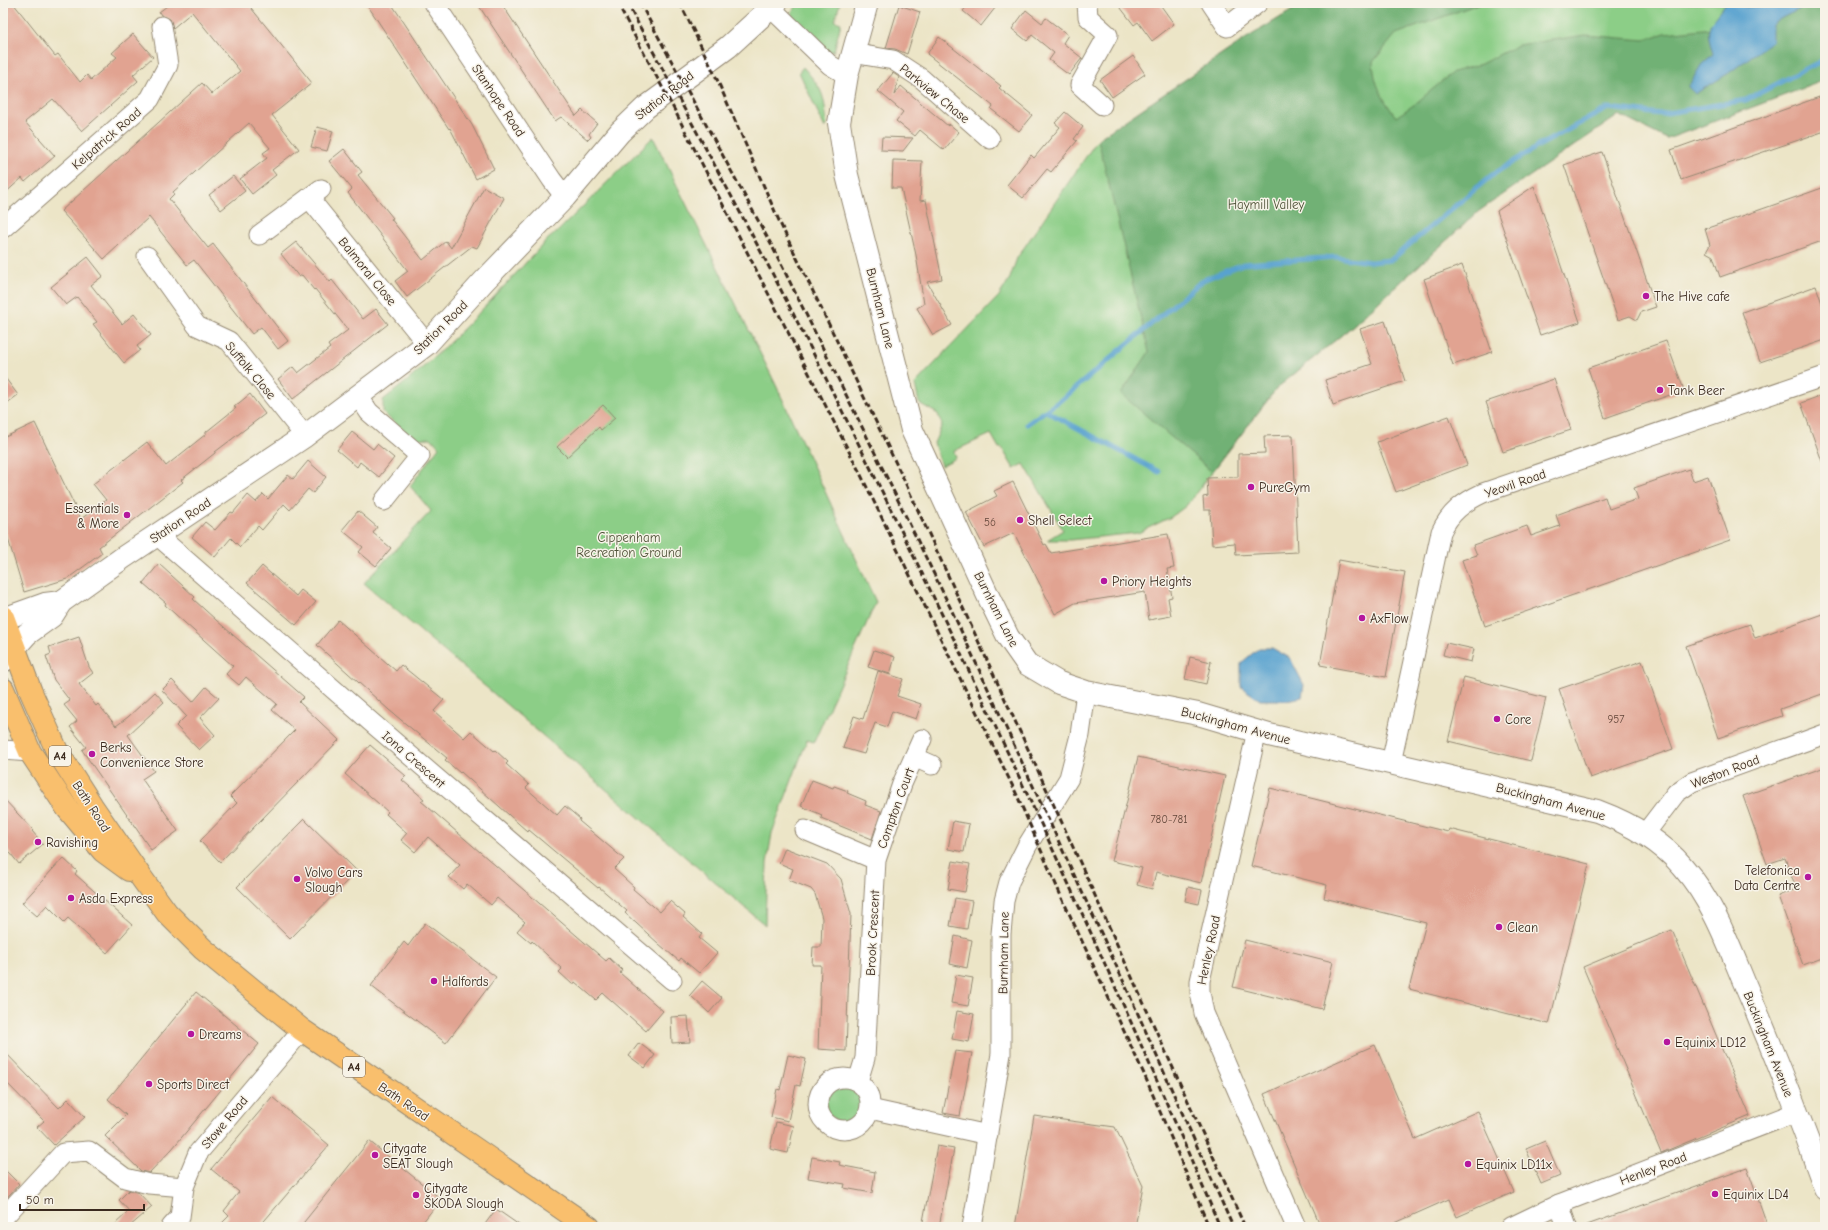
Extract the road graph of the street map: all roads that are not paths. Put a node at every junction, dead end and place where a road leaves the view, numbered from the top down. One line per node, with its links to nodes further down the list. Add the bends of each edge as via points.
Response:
1 (434, 3): 12 (street, Stanhope Road)
2 (867, 3): 8 (street, Burnham Lane)
3 (1088, 3): 10 (street, via 1088,17 1108,35 1080,85)
4 (1211, 3): 5 (street, via 1227,27)
5 (1258, 3)
6 (773, 6): 9 (street, via 830,65); 12 (street, Station Road, via 728,47 645,108 620,132)
7 (162, 26): 13 (street, Kelpatrick Road, via 168,64 150,99)
8 (852, 53): 9 (street, Burnham Lane); 11 (street, Parkview Chase, via 893,60 922,79)
9 (847, 75): 26 (street, Burnham Lane, via 839,123 847,175 912,430 1008,636 1028,664 1059,683)
10 (1102, 105)
11 (990, 139)
12 (565, 197): 16 (street, Station Road, via 488,276)
13 (3, 228)
14 (259, 235): 16 (street, Balmoral Close, via 315,193)
15 (147, 256): 19 (street, Suffolk Close, via 197,326 229,340)
16 (427, 344): 18 (street, Station Road)
17 (1825, 376): 33 (street, Yeovil Road, via 1484,493 1457,509 1441,532)
18 (359, 396): 19 (street, Station Road); 20 (street, via 369,412 420,456)
19 (304, 436): 21 (street, Station Road)
20 (384, 501)
21 (157, 535): 22 (street, Station Road); 39 (street, Iona Crescent)
22 (61, 602): 23 (street, Station Road, via 44,604); 24 (street, Station Road, via 52,616 27,634)
23 (3, 618): 24 (main road, Bath Road / A4)
24 (8, 656): 38 (main road, Bath Road / A4, via 57,751)
25 (3, 689): 31 (main road, Bath Road / A4)
26 (1086, 692): 27 (street, Buckingham Avenue, via 1198,714); 44 (street, Burnham Lane, via 1080,735 1069,778 1026,846 1009,882 1004,900 1001,934 1001,1054)
27 (1257, 731): 33 (street, Buckingham Avenue); 52 (street, Henley Road, via 1200,981 1200,992 1204,1013)
28 (1825, 734): 36 (street, Weston Road, via 1692,782 1676,793)
29 (922, 740): 32 (street, Compton Court)
30 (3, 750): 31 (street)
31 (30, 752): 38 (main road, Bath Road / A4, via 67,808 103,851)
32 (914, 757): 34 (street, Compton Court); 37 (street, Compton Court)
33 (1392, 763): 36 (street, Buckingham Avenue, via 1597,811 1618,819)
34 (932, 765)
35 (805, 830): 37 (street)
36 (1644, 835): 43 (street, Buckingham Avenue, via 1682,866 1707,900 1768,1037)
37 (876, 860): 41 (street, Brook Crescent, via 865,1058)
38 (143, 880): 40 (main road, Bath Road / A4, via 167,913 203,949)
39 (672, 980)
40 (302, 1030): 45 (street, Stowe Road, via 198,1153); 50 (main road, Bath Road / A4)
41 (858, 1081): 42 (street, via 866,1088 870,1098); 42 (street, via 848,1077 828,1082 818,1099 822,1119 829,1126 849,1130 859,1126)
42 (870, 1110): 44 (street)
43 (1797, 1112): 46 (street, Buckingham Avenue); 47 (street, Henley Road)
44 (988, 1135): 51 (street, Burnham Lane)
45 (184, 1187): 48 (street, via 149,1184 125,1178 88,1151 63,1152); 49 (street, Stowe Road, via 180,1217)
46 (1825, 1188)
47 (1559, 1204): 53 (street, Henley Road); 54 (street)
48 (3, 1218)
49 (171, 1227)
50 (589, 1227)
51 (972, 1227)
52 (1296, 1227)
53 (1511, 1227)
54 (1567, 1227)

